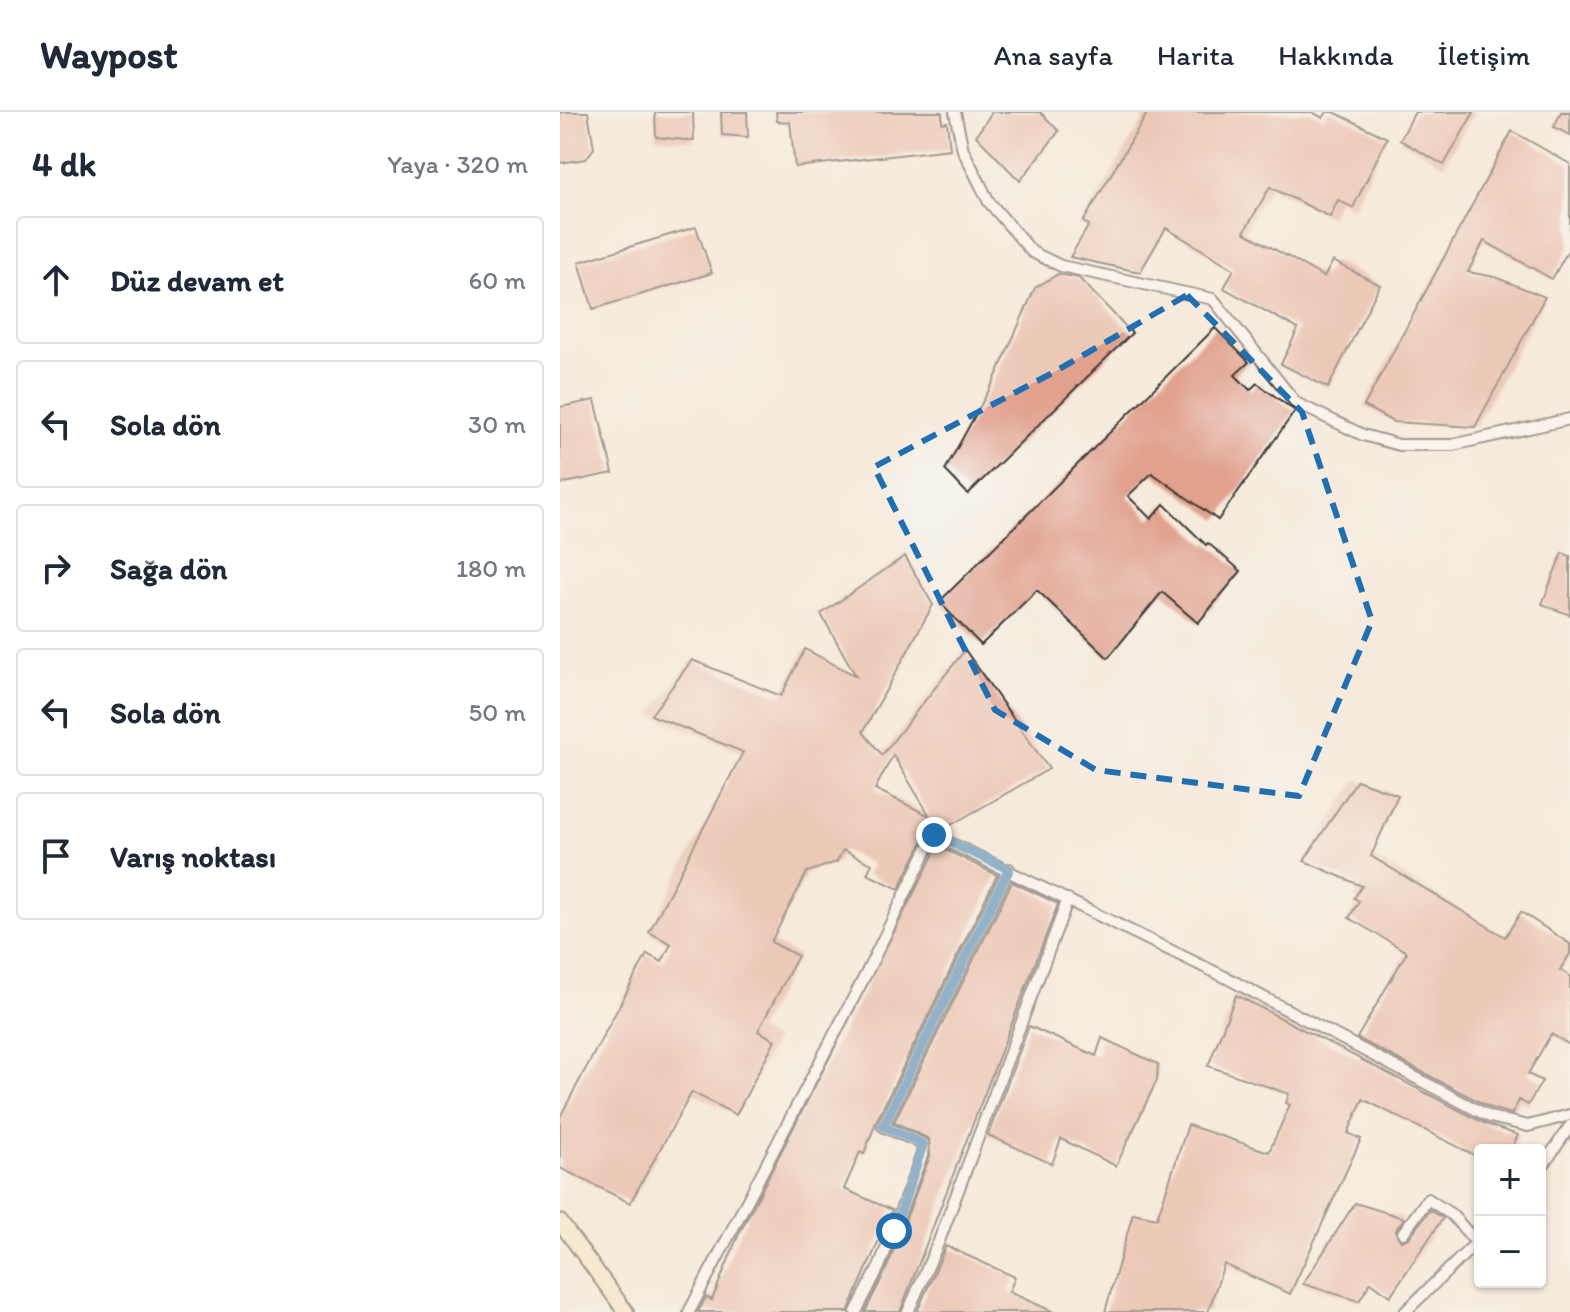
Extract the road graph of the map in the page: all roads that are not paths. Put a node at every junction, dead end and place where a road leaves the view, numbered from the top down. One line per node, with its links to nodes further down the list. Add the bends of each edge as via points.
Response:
1 (955, 112): 2 (street, via 963,150 989,202 1032,252 1061,266 1213,299 1296,403 1363,435 1399,445 1452,445)
2 (1570, 419)
3 (1009, 869): 4 (street); 13 (street, via 934,835); 14 (street, via 883,1126 923,1144 922,1155)
4 (1068, 899): 5 (street, via 1490,1117 1528,1126); 15 (street)
5 (1570, 1115)
6 (1570, 1126): 7 (street)
7 (1546, 1161)
8 (560, 1222): 12 (street)
9 (1403, 1233): 10 (street, via 1428,1199)
10 (1474, 1237)
11 (1474, 1245): 16 (street)
12 (626, 1312)
13 (689, 1312)
14 (856, 1312)
15 (908, 1312)
16 (1405, 1312)

